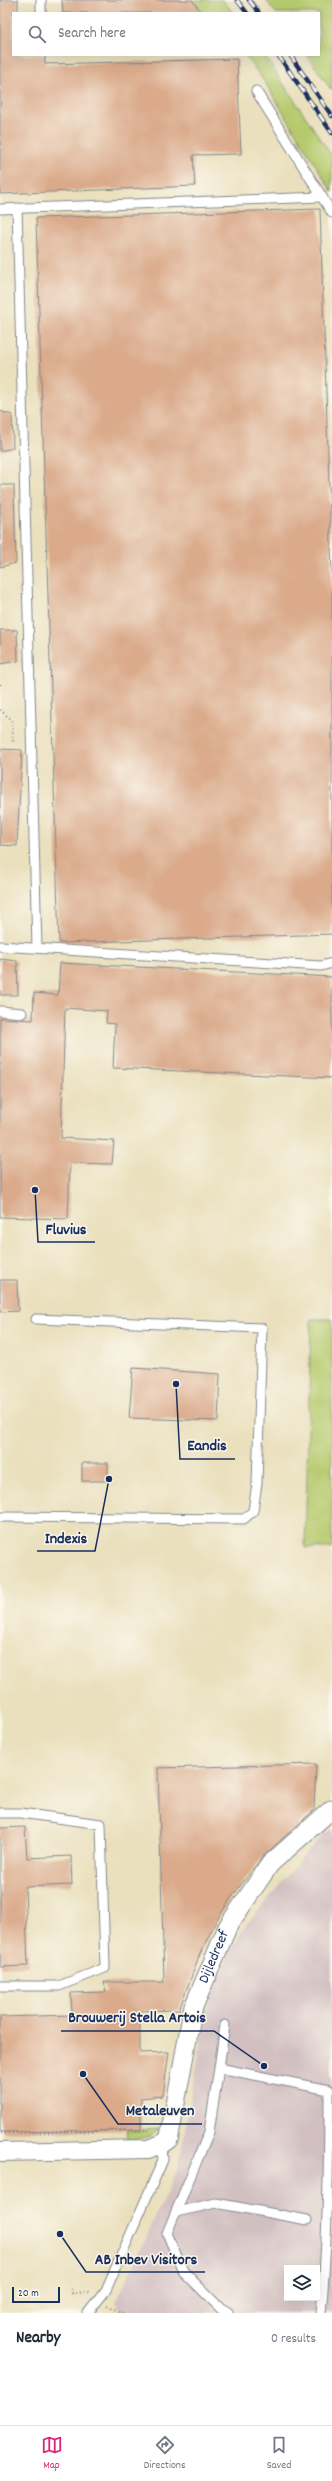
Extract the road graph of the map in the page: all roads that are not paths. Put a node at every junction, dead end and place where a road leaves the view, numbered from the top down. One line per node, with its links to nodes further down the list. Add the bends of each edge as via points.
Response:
1 (41, 0): 2 (lane)
2 (41, 12)
3 (256, 91): 4 (lane)
4 (322, 197): 5 (lane); 7 (lane)
5 (17, 208): 6 (lane); 9 (lane)
6 (0, 209)
7 (332, 213)
8 (0, 946): 9 (lane)
9 (37, 948): 10 (lane, via 321,966)
10 (332, 963)
11 (0, 1011): 12 (lane)
12 (22, 1013)
13 (36, 1319): 14 (lane, via 262,1328 254,1511 244,1519)
14 (0, 1517)
15 (332, 1809): 20 (street, Dijledreef, via 270,1864 228,1926 193,2008 169,2139)
16 (0, 1813): 17 (lane, via 20,1813 101,1824 105,1968 59,1986)
17 (0, 1986)
18 (225, 2025): 19 (lane)
19 (219, 2068): 22 (lane, via 209,2132); 26 (lane, via 329,2090 329,2166)
20 (158, 2137): 21 (street, via 148,2149); 24 (lane, via 163,2160 109,2283)
21 (0, 2152)
22 (176, 2212): 23 (lane, via 216,2203); 25 (lane, via 167,2233 184,2270 221,2309)
23 (307, 2220)
24 (88, 2313)
25 (228, 2313)
26 (321, 2313)

